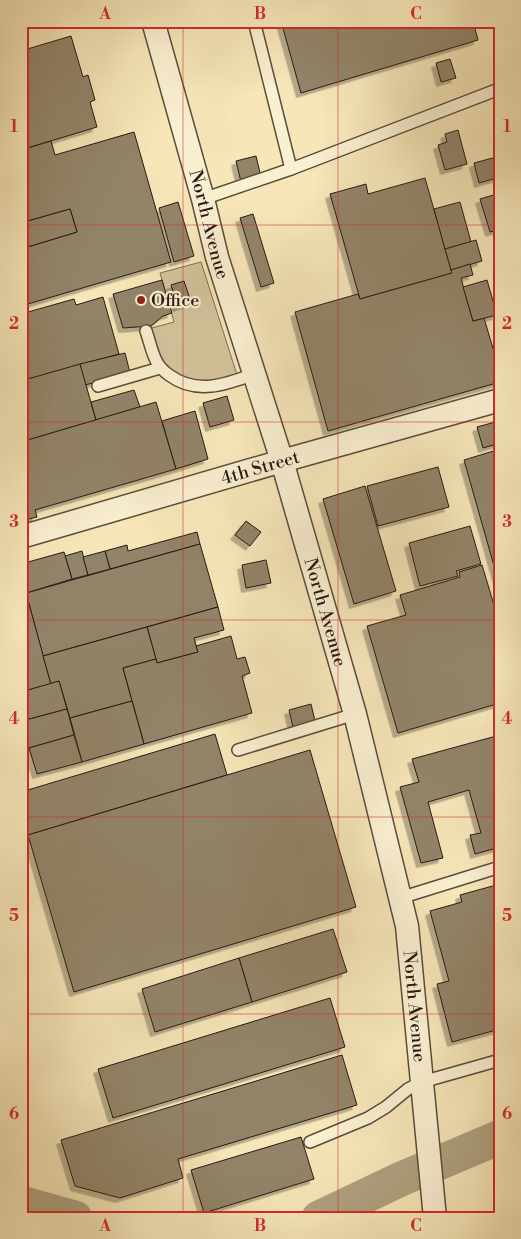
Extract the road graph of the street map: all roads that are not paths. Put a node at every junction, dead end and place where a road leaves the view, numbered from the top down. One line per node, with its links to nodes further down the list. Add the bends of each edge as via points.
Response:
1 (153, 21): 5 (street, North Avenue)
2 (254, 21): 4 (lane)
3 (499, 88): 4 (lane)
4 (291, 168): 5 (lane)
5 (203, 199): 8 (street, North Avenue, via 217,257)
6 (146, 331): 7 (lane)
7 (160, 368): 8 (lane, via 179,382 191,386 209,387); 9 (lane)
8 (254, 374): 11 (street, North Avenue)
9 (98, 386)
10 (500, 400): 11 (street, 4th Street)
11 (282, 461): 12 (street, 4th Street); 13 (street, North Avenue)
12 (21, 537)
13 (355, 714): 14 (lane); 16 (street, North Avenue)
14 (238, 750)
15 (500, 867): 16 (lane)
16 (400, 898): 18 (street, North Avenue, via 407,926)
17 (500, 1060): 18 (lane)
18 (422, 1082): 19 (lane, via 368,1118); 20 (street, North Avenue)
19 (310, 1142)
20 (435, 1218)

